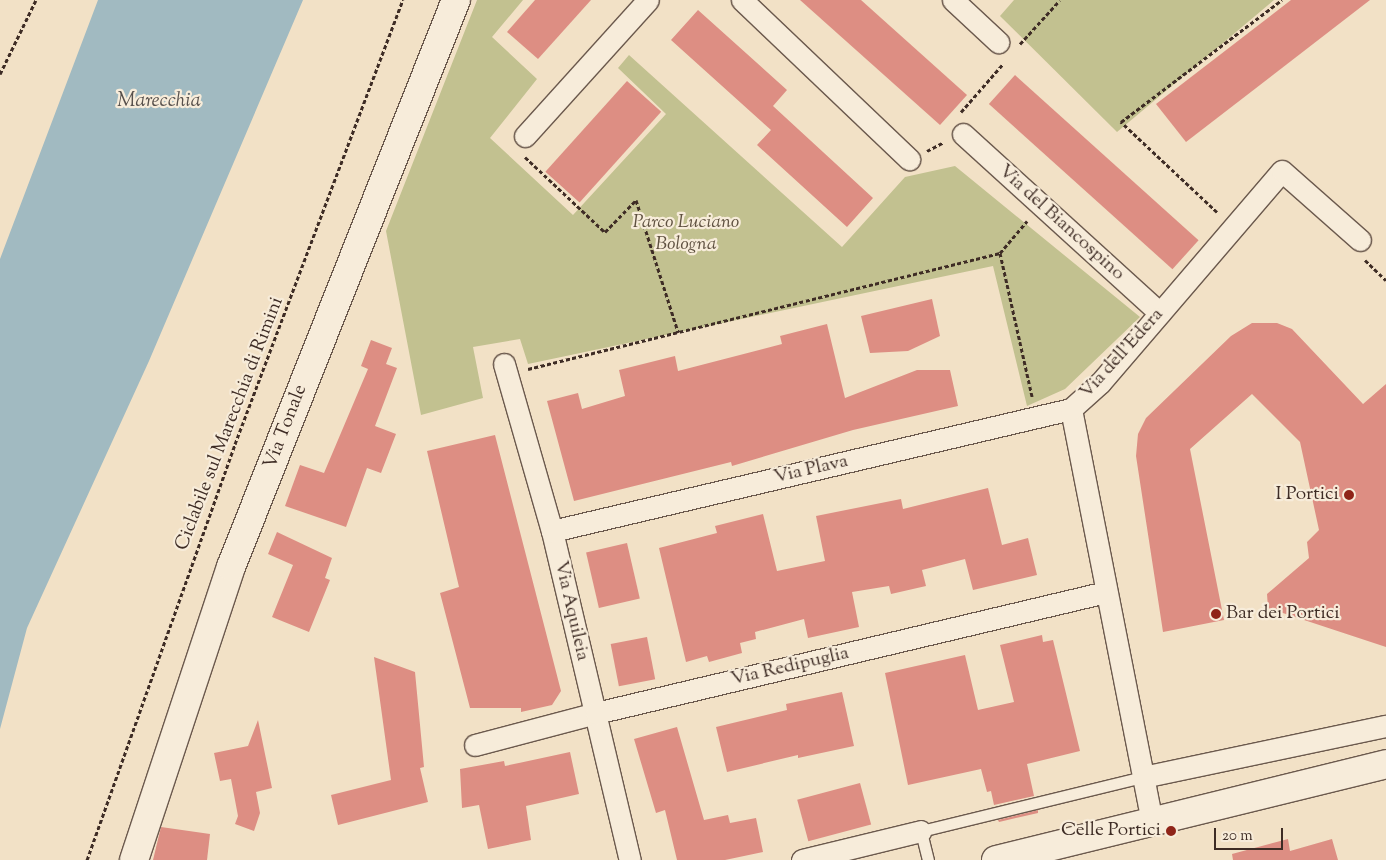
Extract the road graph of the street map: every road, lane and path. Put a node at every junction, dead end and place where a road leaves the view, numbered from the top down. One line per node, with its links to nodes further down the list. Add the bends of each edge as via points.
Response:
1 (36, 0): 10 (path)
2 (403, 0): 32 (path, Ciclabile sul Marecchia di Rimini, via 235,444)
3 (456, 0): 33 (street, Via Tonale, via 231,567)
4 (648, 0): 11 (street)
5 (742, 0): 13 (street)
6 (953, 0): 9 (street)
7 (1060, 0): 9 (path)
8 (1282, 0): 15 (path, via 1121,122)
9 (1007, 50): 12 (path, via 954,120)
10 (0, 74)
11 (525, 136): 19 (path, via 514,147 605,232 636,200)
12 (956, 137): 13 (path); 14 (street, Via del Biancospino)
13 (909, 160)
14 (1041, 204): 17 (path); 18 (street, Via del Biancospino)
15 (1234, 226): 16 (street, Via dell'Edera, via 1282,171); 18 (street, Via dell'Edera)
16 (1360, 240)
17 (1000, 253): 19 (path); 22 (path)
18 (1160, 313): 21 (street, Via dell'Edera, via 1100,383)
19 (678, 332): 20 (path)
20 (506, 369): 23 (street, Via Aquileia)
21 (1071, 409): 22 (street, Via Plava); 24 (street, Via dell'Edera)
22 (1037, 417): 23 (street, Via Plava)
23 (552, 531): 25 (street, Via Aquileia)
24 (1106, 592): 25 (street, Via Redipuglia); 29 (street, Via dell'Edera)
25 (596, 713): 27 (street, Via Redipuglia); 34 (street, Via Aquileia)
26 (1386, 726): 29 (street)
27 (475, 745)
28 (1385, 764): 30 (street)
29 (1143, 777): 30 (street, Via dell'Edera); 31 (lane)
30 (1152, 822): 37 (street)
31 (920, 831): 35 (street); 36 (lane)
32 (87, 860)
33 (134, 860)
34 (630, 860)
35 (802, 860)
36 (928, 860)
37 (996, 860)

